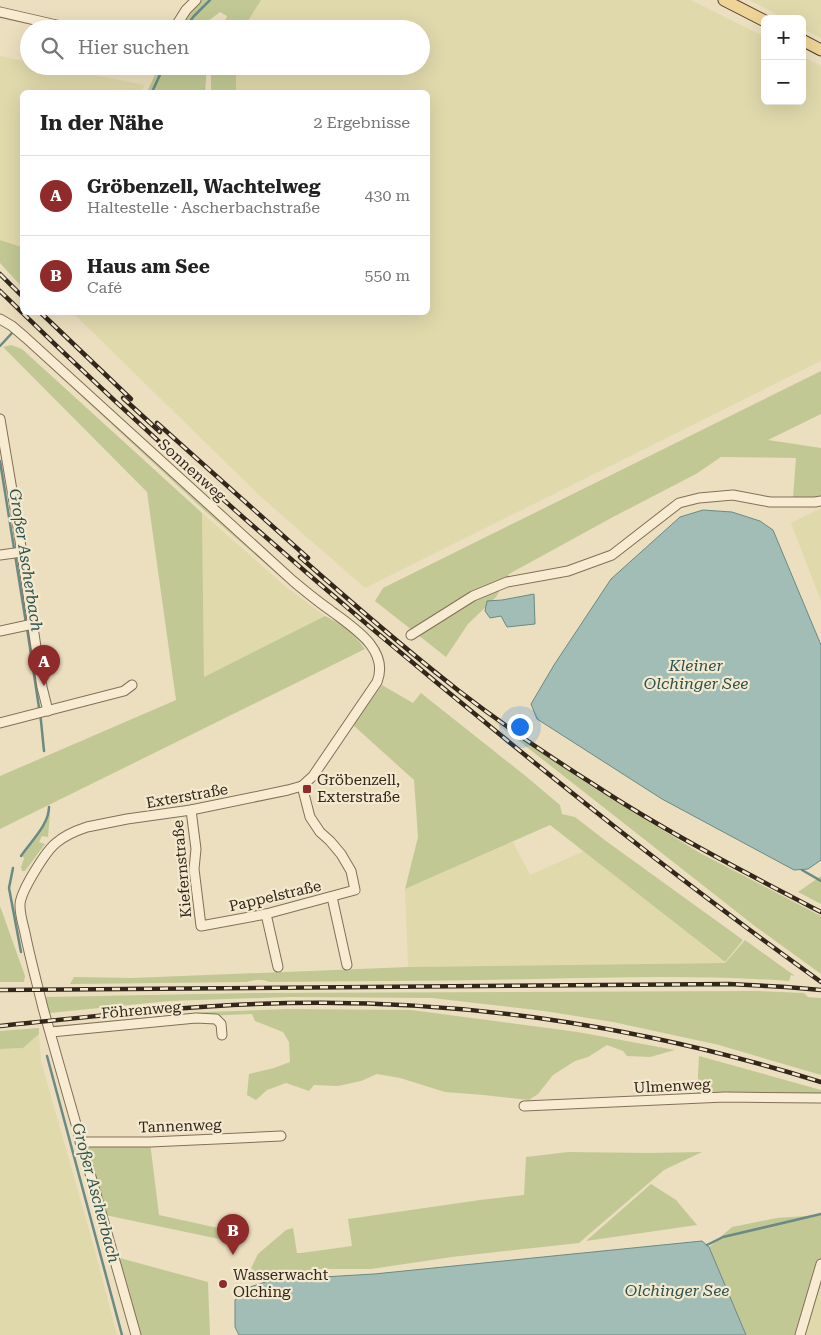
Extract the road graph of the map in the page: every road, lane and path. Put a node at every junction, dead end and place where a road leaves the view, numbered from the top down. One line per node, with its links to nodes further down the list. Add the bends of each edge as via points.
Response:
1 (196, 0): 6 (street)
2 (724, 0): 4 (main road)
3 (0, 12): 5 (street)
4 (761, 19)
5 (35, 20)
6 (180, 20)
7 (806, 42): 8 (main road)
8 (821, 50)
9 (0, 319): 20 (street, Sonnenweg, via 20,333 293,581 345,620 371,645 380,674 313,776)
10 (0, 419): 11 (street)
11 (2, 445): 13 (street)
12 (821, 501): 16 (street, via 770,502 733,495 679,502 612,555 568,571 507,582 473,596)
13 (12, 553): 14 (street)
14 (29, 625): 15 (street); 18 (street)
15 (0, 631)
16 (411, 635)
17 (132, 685): 18 (street, via 124,691)
18 (46, 712): 19 (street)
19 (0, 723)
20 (302, 786): 21 (street, Exterstraße); 22 (street, Pappelstraße, via 310,817 351,871 355,890)
21 (191, 810): 24 (street, Kiefernstraße); 27 (street, Exterstraße, via 71,832 54,844 26,886 20,905)
22 (332, 897): 23 (street, Pappelstraße); 25 (street)
23 (266, 914): 24 (street, Pappelstraße); 26 (street)
24 (200, 926)
25 (347, 965)
26 (278, 966)
27 (50, 1032): 28 (street, Föhrenweg, via 196,1018 216,1019 221,1024); 32 (street, Exterstraße)
28 (222, 1036)
29 (821, 1098): 30 (street, Ulmenweg, via 725,1097)
30 (524, 1106)
31 (281, 1136): 32 (street, Tannenweg)
32 (80, 1142): 34 (street, Exterstraße)
33 (821, 1264): 35 (street)
34 (136, 1335)
35 (800, 1335)

